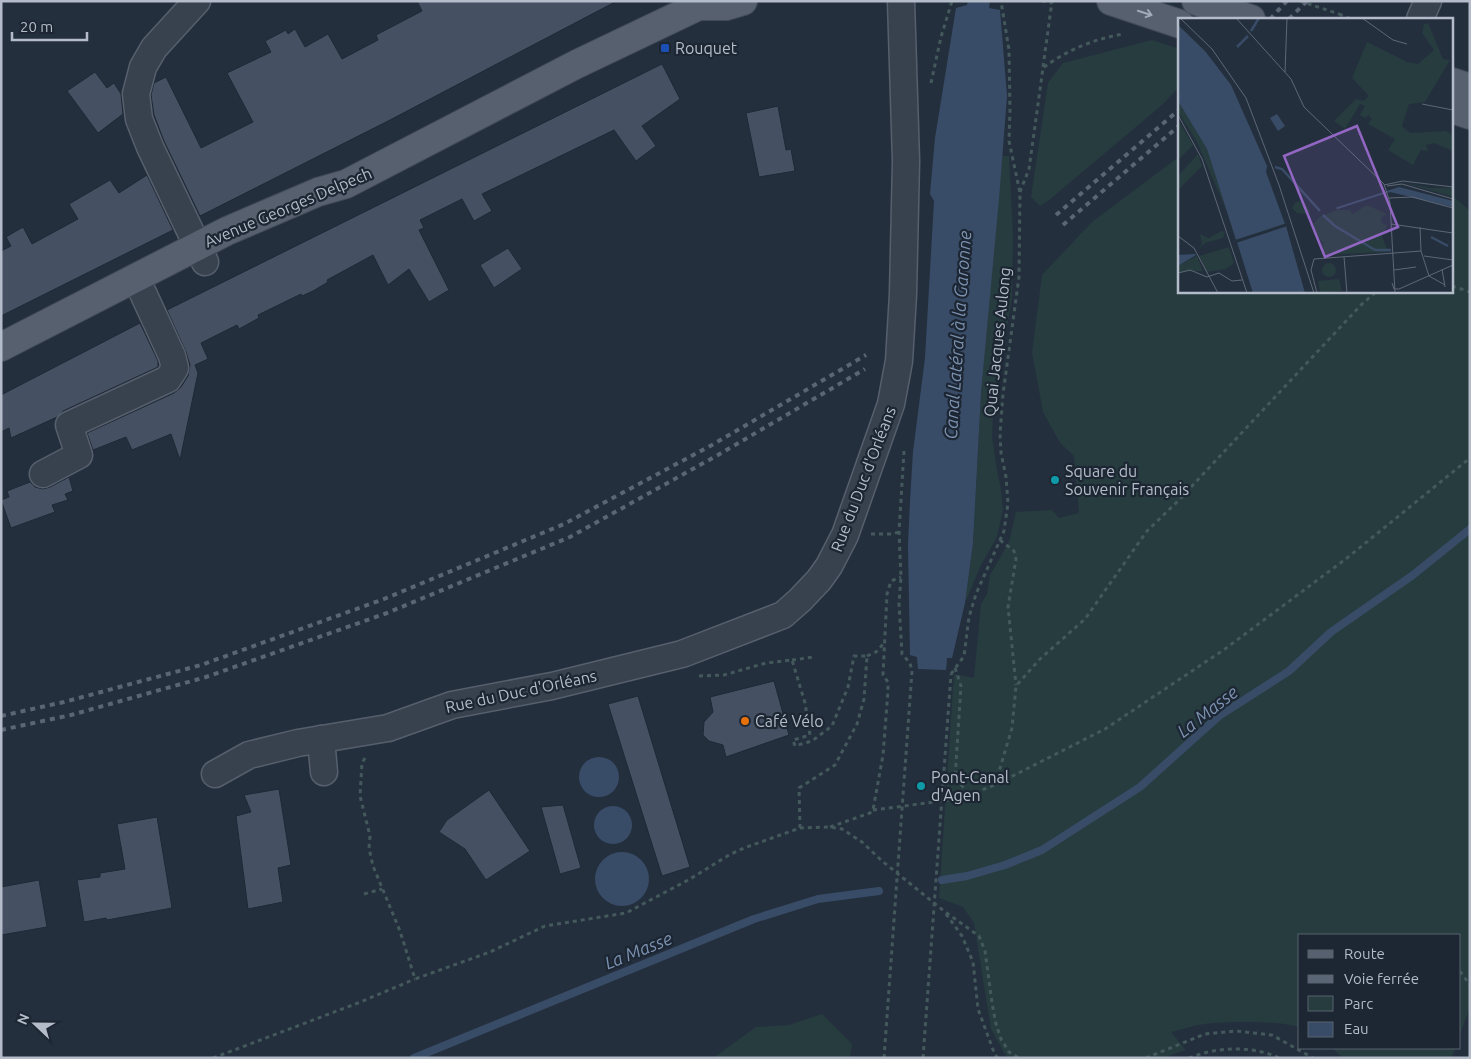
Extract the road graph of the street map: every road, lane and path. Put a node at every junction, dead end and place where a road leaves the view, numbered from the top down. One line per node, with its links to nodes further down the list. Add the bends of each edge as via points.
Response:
1 (197, 1): 23 (street, via 154,48 143,67 136,94 138,119)
2 (901, 1): 36 (street, Rue du Duc d'Orléans, via 906,160 903,294 899,361 892,404 845,535 819,580 783,614)
3 (1001, 1): 22 (path, Quai Jacques Aulong, via 1009,50 1009,141)
4 (1042, 1): 9 (path)
5 (1110, 1): 15 (main road, one-way to 15)
6 (1300, 1): 13 (path, bridge)
7 (1428, 1): 14 (street)
8 (742, 2): 10 (main road, via 726,6)
9 (1052, 2): 17 (path)
10 (705, 4): 23 (main road, Avenue Georges Delpech, via 577,64 346,184 318,192)
11 (1204, 4): 12 (main road)
12 (1248, 18)
13 (1349, 18)
14 (1420, 18)
15 (1178, 23)
16 (1129, 33): 17 (path, via 1094,42 1058,57)
17 (1043, 68): 22 (path, via 1029,169)
18 (1454, 83): 19 (main road)
19 (1470, 88)
20 (1454, 110): 21 (main road)
21 (1470, 114)
22 (1020, 193): 34 (path, Quai Jacques Aulong, via 1019,278 1000,434 1008,503)
23 (201, 254): 27 (main road); 28 (main road, Avenue Georges Delpech)
24 (1454, 287): 26 (path)
25 (1376, 292): 41 (path, via 1147,531 1086,618 1040,659)
26 (1470, 292)
27 (143, 293): 29 (main road); 31 (street, via 175,368 168,379 69,425 78,455)
28 (1, 347)
29 (1, 363)
30 (1470, 458): 46 (path, via 1347,558 1225,649 1105,729)
31 (42, 474)
32 (899, 532): 33 (path)
33 (868, 534)
34 (1000, 540): 40 (path, Quai Jacques Aulong, via 976,594 968,618 964,656); 41 (path, via 1014,551 1016,559 1008,607)
35 (884, 643): 37 (path); 48 (path, via 883,675 888,682 888,691); 58 (path, bridge, via 887,594 891,581 900,576 902,654 910,663 912,672)
36 (682, 654): 39 (path, via 692,676 724,675 766,663); 42 (street, Rue du Duc d'Orléans, via 552,686 452,705)
37 (867, 656): 39 (path, via 854,656 848,687 832,726 812,741 795,746 793,740 810,735 805,703); 50 (path, via 864,699 857,724 834,765 799,788)
38 (814, 657): 39 (path)
39 (792, 660)
40 (955, 668): 47 (path, via 961,686 954,778); 59 (path, Quai Jacques Aulong, bridge, via 951,674)
41 (1016, 686): 46 (path, via 1012,728)
42 (388, 728): 43 (street, Rue du Duc d'Orléans); 51 (path, via 362,763 360,796 370,836 373,866)
43 (321, 739): 44 (street); 45 (street, Rue du Duc d'Orléans, via 249,755)
44 (324, 772)
45 (215, 774)
46 (995, 785): 47 (path)
47 (970, 795): 48 (path, via 958,800)
48 (874, 810): 49 (path)
49 (830, 827): 50 (path); 53 (path, via 842,829 862,842)
50 (800, 828): 55 (path, via 729,855 626,913 545,926 490,952)
51 (382, 889): 52 (path); 55 (path)
52 (364, 894)
53 (944, 911): 60 (path, via 962,936 973,962 978,1009); 61 (path, via 979,936 985,951 996,1024 1009,1052)
54 (1461, 972): 56 (path)
55 (415, 979): 57 (path)
56 (1470, 985)
57 (213, 1058)
58 (884, 1058)
59 (923, 1058)
60 (998, 1058)
61 (1019, 1058)
62 (1146, 1058): 65 (path, via 1205,1034 1236,1031 1272,1035)
63 (1189, 1058): 64 (path, via 1206,1051 1243,1049)
64 (1279, 1058)
65 (1313, 1058)

